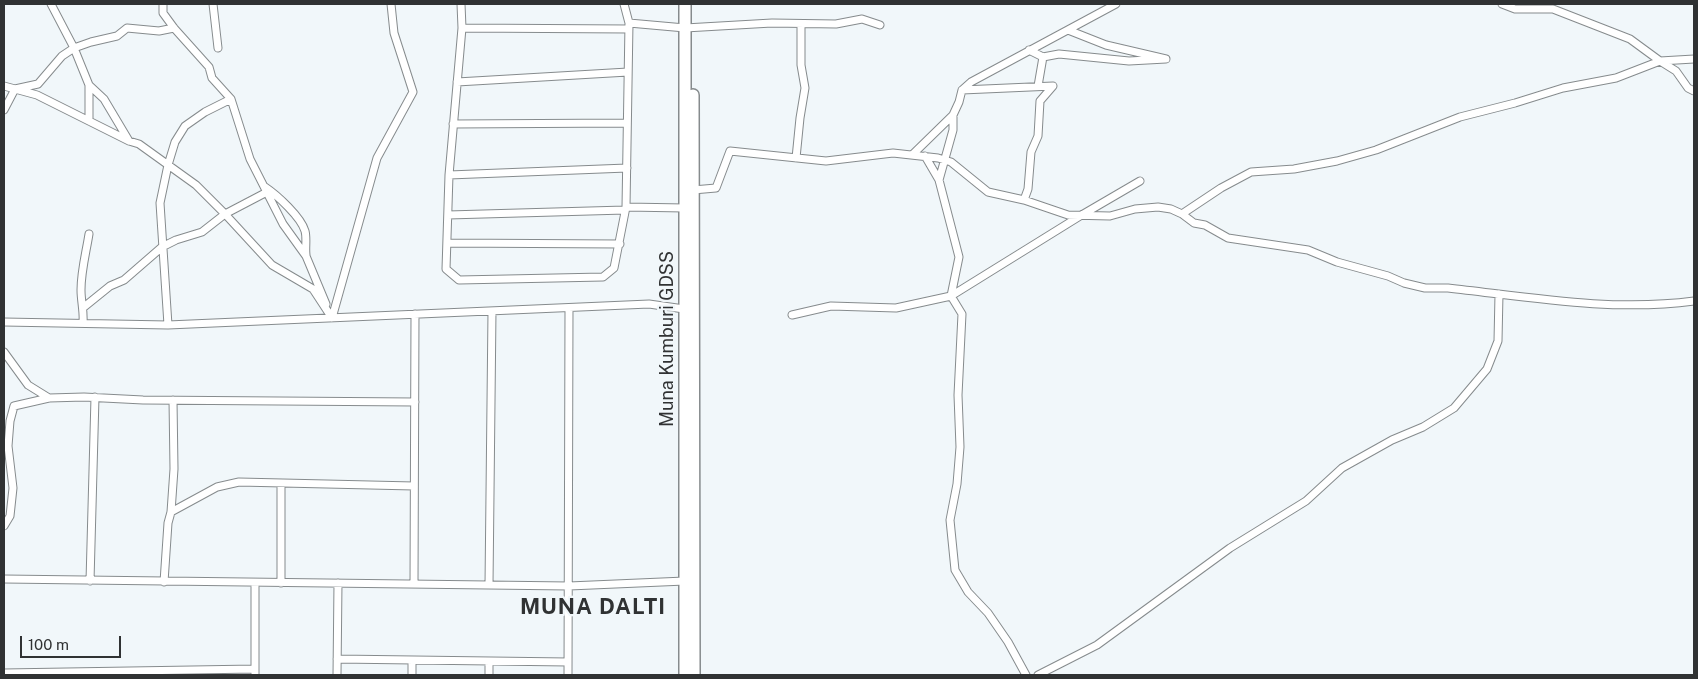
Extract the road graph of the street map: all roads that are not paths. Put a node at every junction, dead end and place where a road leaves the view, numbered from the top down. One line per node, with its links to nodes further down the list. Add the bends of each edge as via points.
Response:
1 (52, 4): 18 (street)
2 (163, 4): 14 (street, via 163,13)
3 (213, 4): 19 (street)
4 (391, 4): 71 (street, via 394,33 413,92 376,158)
5 (461, 4): 15 (street)
6 (624, 4): 13 (street)
7 (686, 4): 16 (highway, Muna Kumburi GDSS)
8 (693, 4): 16 (highway, Muna Kumburi GDSS)
9 (1116, 4): 17 (street)
10 (1502, 4): 23 (street, via 1515,10 1553,9 1630,39)
11 (801, 24): 12 (street, via 836,24 862,19); 16 (street); 41 (street, via 801,65 806,88)
12 (880, 25)
13 (629, 26): 15 (street); 16 (street); 24 (street)
14 (174, 28): 18 (street, via 159,31 127,28 116,36); 32 (street, via 209,67 212,78)
15 (462, 28): 25 (street)
16 (689, 28): 49 (highway, Muna Kumburi GDSS); 52 (highway, Muna Kumburi GDSS)
17 (1068, 30): 20 (street); 21 (street, via 1106,45 1166,59 1129,61 1059,54)
18 (74, 48): 26 (street); 29 (street, via 62,56 38,84)
19 (218, 48)
20 (1029, 50): 21 (street); 30 (street)
21 (1043, 57): 28 (street)
22 (1694, 59): 23 (street)
23 (1660, 61): 31 (street, via 1676,71); 55 (street, via 1616,78 1562,88 1460,117 1376,150 1337,161 1251,172)
24 (628, 72): 25 (street); 36 (street)
25 (457, 82): 37 (street)
26 (89, 85): 35 (street); 38 (street, via 104,99)
27 (4, 86): 29 (street)
28 (1038, 86): 30 (street); 50 (street, via 1053,86 1040,101 1038,136 1031,152)
29 (15, 89): 33 (street); 35 (street, via 37,95)
30 (962, 90): 34 (street)
31 (1694, 91)
32 (231, 99): 43 (street, via 185,126 175,142); 48 (street, via 250,159)
33 (4, 110)
34 (953, 115): 39 (street); 42 (street)
35 (89, 121): 38 (street)
36 (627, 123): 37 (street); 44 (street)
37 (453, 124): 45 (street)
38 (129, 141): 43 (street, via 139,144)
39 (912, 155): 40 (street); 41 (street, via 826,161)
40 (925, 156): 42 (street); 46 (street)
41 (796, 158): 49 (street, via 730,150 716,188)
42 (944, 160): 46 (street); 50 (street, via 988,192)
43 (168, 165): 53 (street, via 196,185); 60 (street, via 160,203)
44 (627, 168): 45 (street); 51 (street)
45 (449, 175): 54 (street)
46 (939, 180): 63 (street, via 959,257)
47 (1140, 181): 56 (street)
48 (266, 189): 53 (street); 61 (street, via 283,224); 61 (street, via 274,193 305,231)
49 (693, 190): 106 (highway, Muna Kumburi GDSS)
50 (1024, 200): 56 (street)
51 (626, 208): 52 (street); 54 (street); 59 (street)
52 (685, 208): 67 (highway, Muna Kumburi GDSS)
53 (225, 214): 60 (street, via 202,232); 71 (street, via 272,266 313,290)
54 (448, 214): 58 (street)
55 (1182, 214): 56 (street, via 1158,207 1110,216); 62 (street, via 1228,238 1308,250 1404,283 1425,288)
56 (1080, 216): 63 (street)
57 (89, 234): 65 (street, via 82,275)
58 (447, 243): 59 (street); 59 (street, via 446,269 459,280 602,277 614,268)
59 (620, 244)
60 (162, 247): 65 (street, via 124,280 110,286); 74 (street)
61 (306, 256): 71 (street)
62 (1499, 294): 64 (street, via 1595,305 1667,305); 108 (street, via 1498,341 1486,369 1454,408 1342,468 1306,501 1230,548 1097,645)
63 (951, 296): 70 (street, via 896,308 831,306); 107 (street, via 962,314 958,395 960,447 950,520 955,570 968,592 1008,642)
64 (1694, 301)
65 (84, 308): 73 (street)
66 (569, 308): 67 (street, via 649,304); 68 (street); 93 (street)
67 (684, 309): 86 (highway, Muna Kumburi GDSS)
68 (492, 311): 69 (street); 92 (street)
69 (415, 314): 71 (street); 79 (street)
70 (792, 315)
71 (332, 318): 74 (street)
72 (4, 322): 73 (street)
73 (83, 323): 74 (street)
74 (168, 325)
75 (4, 352): 77 (street, via 28,385)
76 (95, 397): 77 (street); 78 (street); 85 (street)
77 (49, 398): 83 (street, via 14,406 8,446 13,488 10,516)
78 (173, 400): 79 (street); 82 (street)
79 (415, 402): 81 (street)
80 (281, 483): 81 (street); 82 (street, via 239,482 217,487); 89 (street)
81 (414, 486): 91 (street)
82 (171, 512): 87 (street)
83 (4, 526)
84 (4, 580): 85 (street)
85 (90, 581): 87 (street)
86 (685, 581): 93 (street); 105 (highway, Muna Kumburi GDSS)
87 (164, 582): 88 (street)
88 (255, 583): 89 (street); 98 (street)
89 (281, 583): 90 (street)
90 (338, 583): 91 (street); 94 (street)
91 (414, 584): 92 (street)
92 (489, 585): 93 (street)
93 (568, 586): 97 (street)
94 (337, 659): 95 (street); 101 (street)
95 (412, 660): 96 (street); 102 (street)
96 (489, 661): 97 (street); 103 (street)
97 (568, 662): 104 (street)
98 (255, 672): 100 (street)
99 (4, 673): 100 (street)
100 (77, 674)
101 (337, 675)
102 (412, 675)
103 (489, 675)
104 (568, 675)
105 (685, 675)
106 (694, 675)
107 (1026, 675)
108 (1038, 675)

